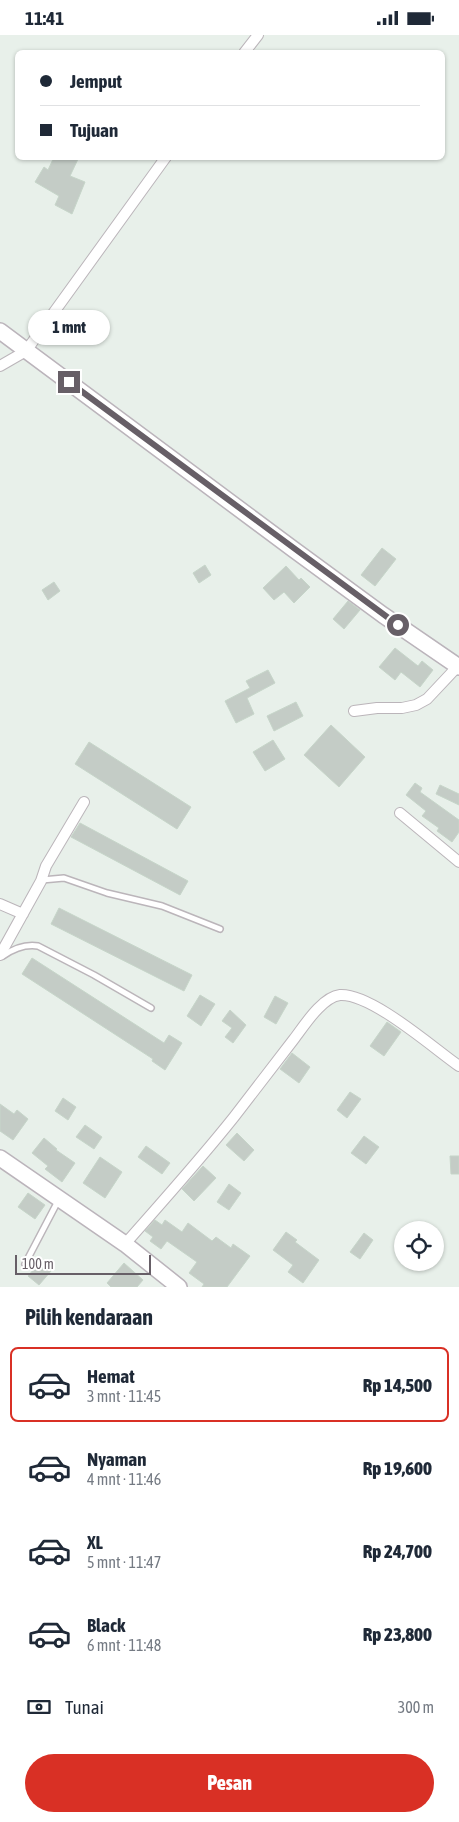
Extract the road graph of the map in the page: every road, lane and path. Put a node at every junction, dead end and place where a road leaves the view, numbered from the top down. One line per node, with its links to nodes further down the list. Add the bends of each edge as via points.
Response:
1 (258, 35): 2 (street)
2 (246, 50)
3 (164, 160): 5 (street)
4 (0, 331): 5 (street)
5 (26, 351): 6 (street); 7 (street)
6 (0, 366)
7 (458, 667): 8 (street, via 430,696 416,705)
8 (354, 711)
9 (84, 803): 12 (street, via 46,866)
10 (400, 813): 11 (street)
11 (459, 863)
12 (41, 881): 14 (street); 15 (lane, via 64,877 107,893 162,906)
13 (0, 904): 14 (street)
14 (23, 915): 16 (street)
15 (220, 929)
16 (0, 957): 17 (lane, via 22,946 38,946)
17 (151, 1008)
18 (459, 1066): 21 (street, via 369,1003 345,995 328,1000 234,1118)
19 (0, 1157): 20 (street)
20 (60, 1198): 21 (street); 22 (lane)
21 (125, 1244): 23 (street)
22 (25, 1265)
23 (179, 1287)

